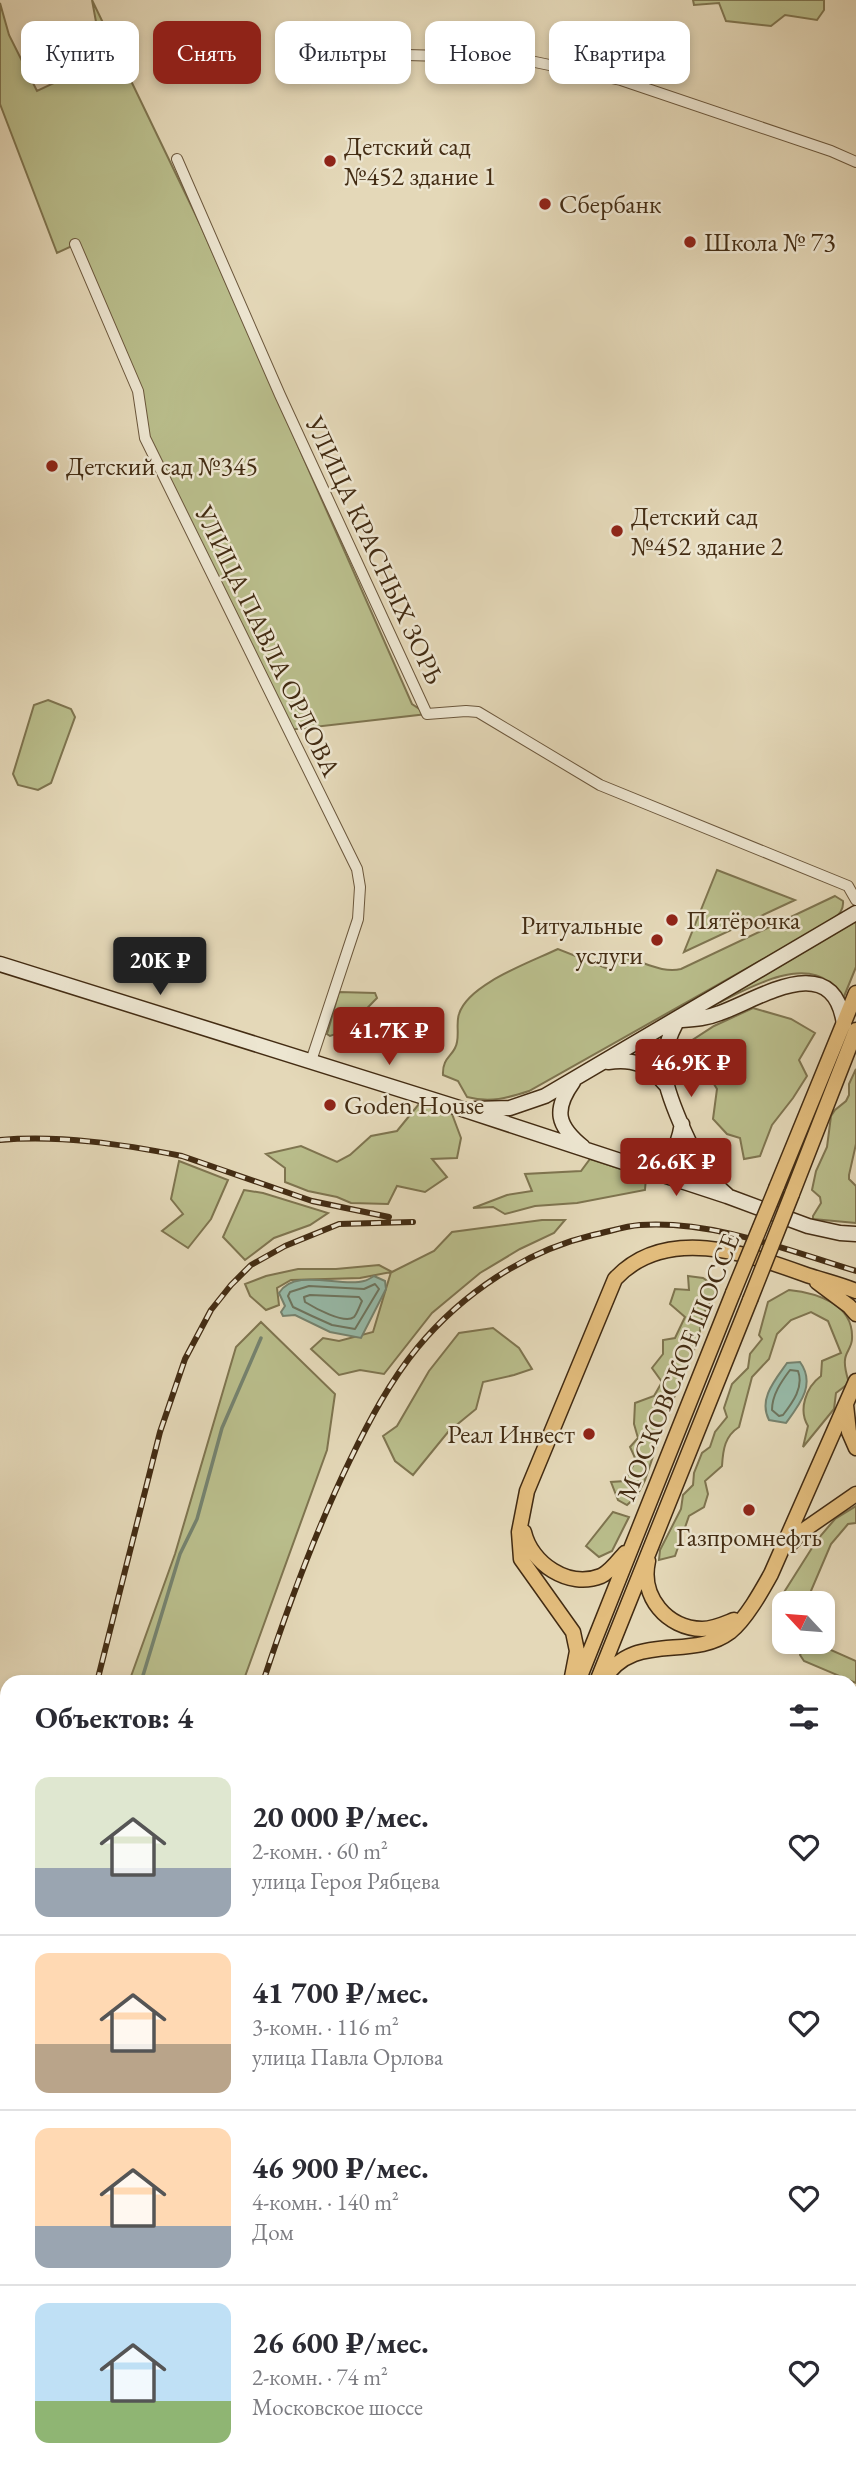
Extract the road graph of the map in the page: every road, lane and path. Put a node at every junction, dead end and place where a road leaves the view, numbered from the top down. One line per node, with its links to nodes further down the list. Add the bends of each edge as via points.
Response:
1 (411, 55): 3 (street, via 516,58 621,80)
2 (177, 159): 5 (street, УЛИЦА КРАСНЫХ ЗОРЬ, via 427,714 478,712 600,785 848,886)
3 (856, 162)
4 (75, 244): 11 (street, УЛИЦА ПАВЛА ОРЛОВА, via 138,391 145,438 357,869 358,919)
5 (856, 900)
6 (856, 913): 9 (main road)
7 (0, 964): 11 (main road)
8 (856, 993): 10 (main road, МОСКОВСКОЕ ШОССЕ)
9 (677, 1020): 10 (main road, via 719,1014 766,991 805,983 835,998); 12 (main road); 14 (main road, via 665,1053)
10 (850, 1027): 29 (main road, МОСКОВСКОЕ ШОССЕ, bridge, via 777,1186); 30 (main road, МОСКОВСКОЕ ШОССЕ, bridge, via 792,1194)
11 (311, 1061): 15 (main road)
12 (604, 1062): 13 (main road); 14 (main road, via 636,1062)
13 (575, 1078): 15 (main road, via 523,1105 492,1110); 17 (main road, via 560,1105 560,1119 568,1135)
14 (667, 1086): 16 (main road)
15 (456, 1107): 17 (main road)
16 (682, 1124): 18 (main road, via 673,1153 664,1161); 19 (main road, via 708,1175)
17 (587, 1151): 18 (main road)
18 (636, 1166): 19 (main road)
19 (727, 1196): 20 (main road, via 808,1226)
20 (856, 1234)
21 (808, 1275): 22 (main road); 23 (main road); 28 (main road, via 705,1247 651,1254 627,1266 603,1304 527,1491)
22 (856, 1291)
23 (856, 1314)
24 (856, 1381): 25 (main road)
25 (846, 1403): 26 (main road); 31 (main road)
26 (856, 1448)
27 (856, 1494): 31 (main road, via 804,1530)
28 (521, 1521): 29 (main road, via 526,1542 545,1566 585,1579 602,1576 612,1568); 33 (main road, via 522,1559 573,1632 577,1650)
29 (641, 1525): 34 (main road, МОСКОВСКОЕ ШОССЕ)
30 (655, 1533): 32 (main road, via 646,1570 658,1610 672,1621 703,1629); 35 (main road, МОСКОВСКОЕ ШОССЕ)
31 (782, 1552): 32 (main road, via 758,1598)
32 (742, 1617): 36 (main road, via 717,1639 651,1649 620,1660)
33 (572, 1675)
34 (581, 1675)
35 (600, 1675)
36 (606, 1675)

